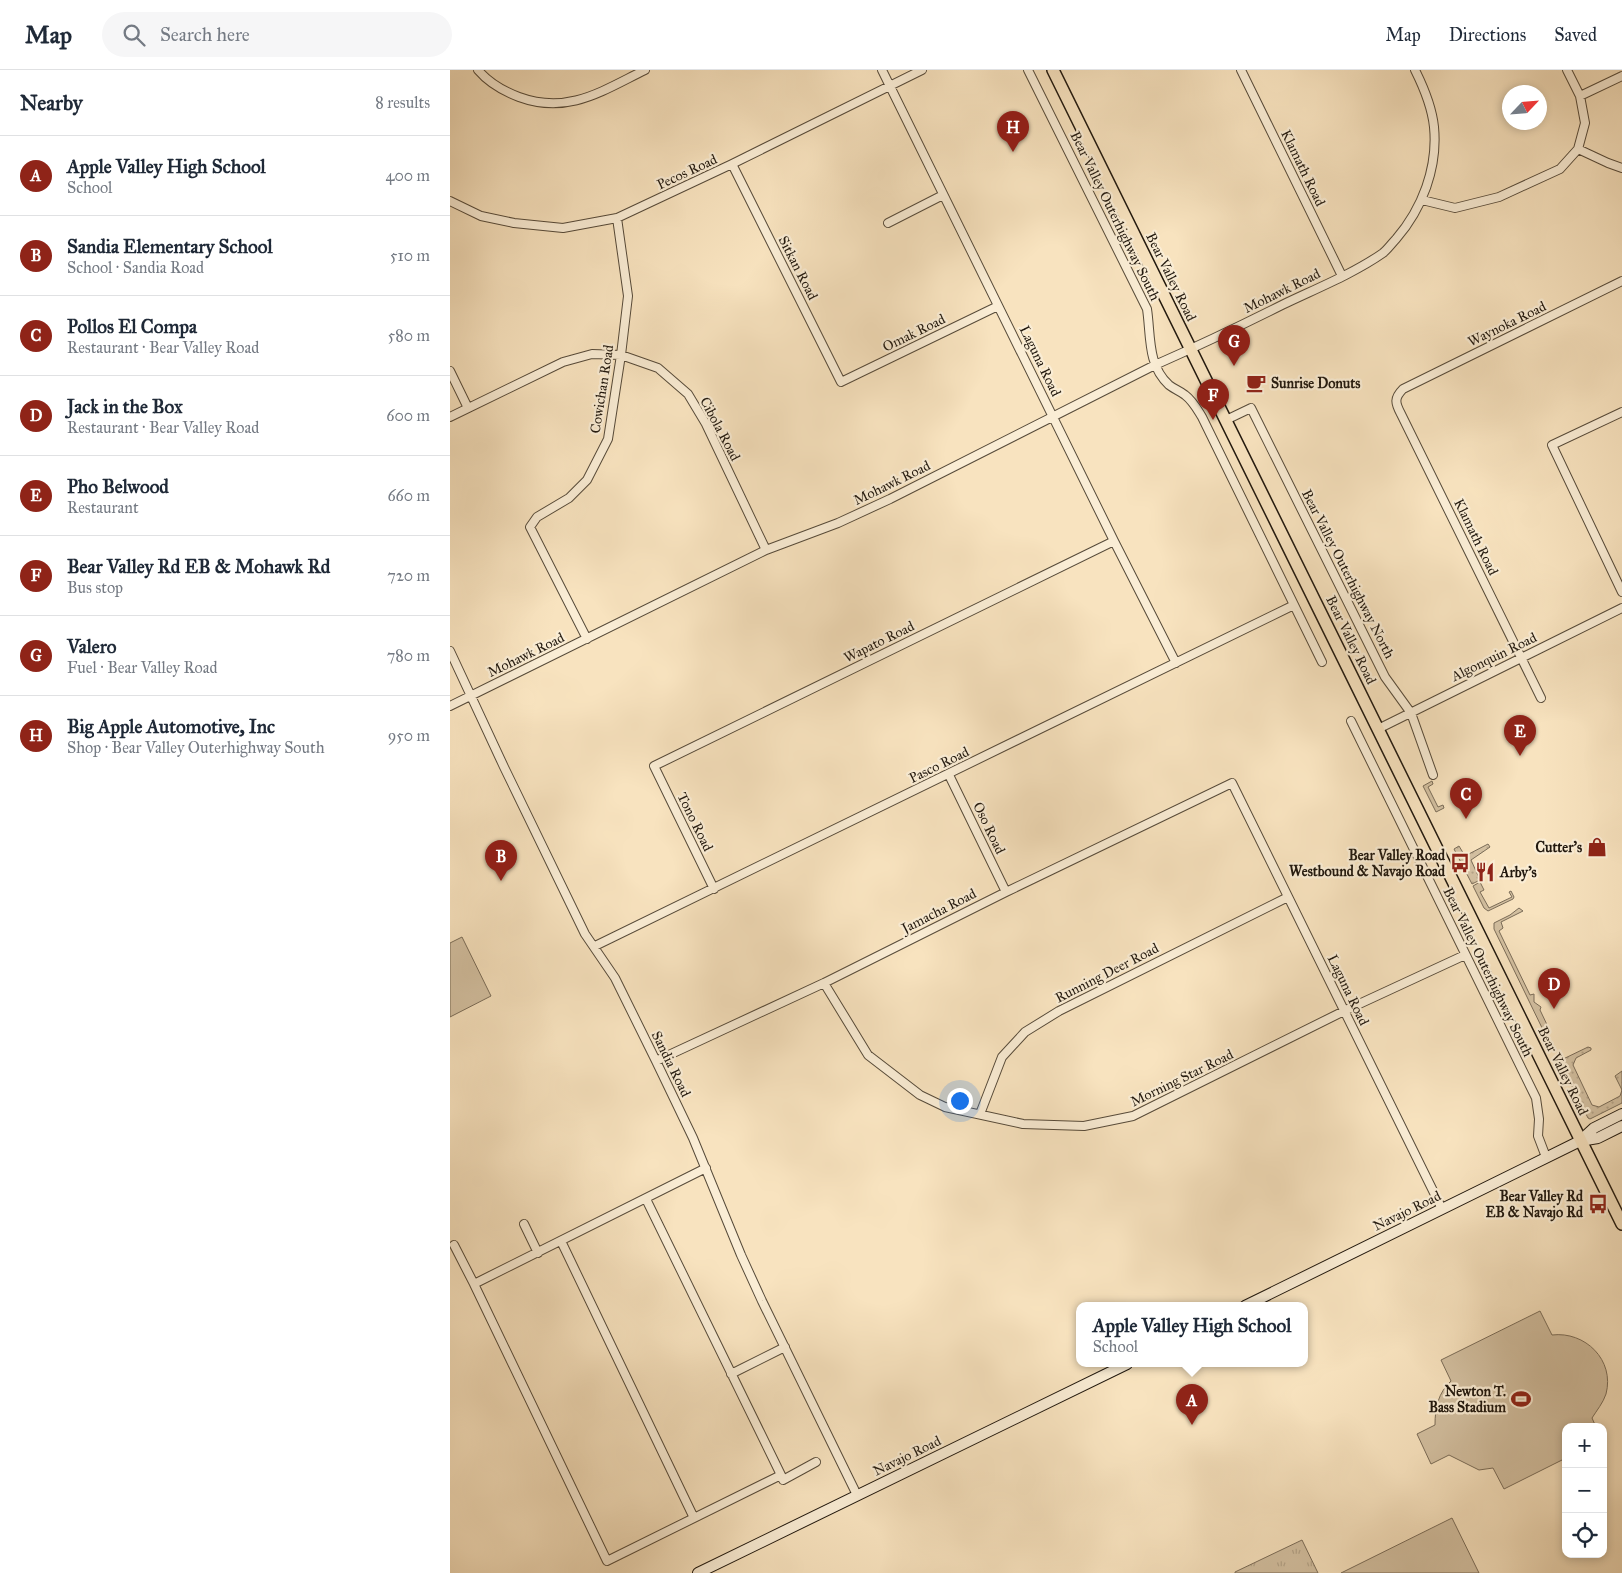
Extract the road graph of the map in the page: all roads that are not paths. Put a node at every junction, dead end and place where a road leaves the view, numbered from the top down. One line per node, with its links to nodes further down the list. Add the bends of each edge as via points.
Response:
1 (478, 70): 2 (street, via 505,91 550,104 572,102 596,94)
2 (645, 70)
3 (882, 70): 11 (street, Laguna Road)
4 (922, 70): 11 (street, Pecos Road)
5 (1028, 70): 26 (street, Bear Valley Outerhighway South, via 1147,309 1149,343)
6 (1053, 70): 24 (main road, Bear Valley Road)
7 (1241, 70): 21 (street, Klamath Road)
8 (1415, 70): 18 (street, Mohawk Road, via 1425,90 1434,128 1432,167)
9 (1567, 70): 12 (street)
10 (1622, 76): 12 (street)
11 (890, 86): 14 (street, Pecos Road); 16 (street, Laguna Road)
12 (1580, 96): 13 (street, via 1586,123)
13 (1578, 149): 15 (street); 18 (street, via 1560,169 1499,197 1455,208)
14 (732, 164): 19 (street, Pecos Road); 28 (street, Sitkan Road)
15 (1622, 168)
16 (943, 195): 20 (street); 23 (street, Laguna Road)
17 (450, 200): 19 (street, Pecos Road, via 481,216 514,224 563,228)
18 (1422, 200): 21 (street, Mohawk Road, via 1408,225 1384,252)
19 (617, 218): 25 (street, Cowichan Road, via 628,296)
20 (888, 223)
21 (1342, 276): 24 (street, Mohawk Road)
22 (1622, 281): 29 (street, Waynoka Road)
23 (998, 306): 28 (street, Omak Road); 32 (street, Laguna Road)
24 (1190, 350): 26 (street, Mohawk Road); 34 (main road, Bear Valley Road)
25 (621, 355): 30 (street, Cibola Road, via 592,354 563,362); 36 (street, Cibola Road, via 658,368 688,394 706,424); 40 (street, Cowichan Road, via 608,439 587,480 569,498 537,517 530,527)
26 (1155, 365): 32 (street, Mohawk Road); 38 (street, Bear Valley Outerhighway South, via 1168,384 1186,395 1202,417)
27 (450, 371): 30 (street)
28 (841, 382)
29 (1403, 389): 42 (street, Klamath Road, via 1396,396 1396,404)
30 (468, 408): 33 (street, Cibola Road)
31 (1622, 412): 37 (street, via 1552,445)
32 (1053, 416): 35 (street, Laguna Road); 36 (street, Mohawk Road, via 838,523)
33 (450, 417)
34 (1226, 420): 48 (street, Bear Valley Outerhighway North, via 1251,408 1385,677); 50 (main road, Bear Valley Road)
35 (1114, 541): 44 (street, Laguna Road); 51 (street, Wapato Road)
36 (766, 550): 40 (street, Mohawk Road)
37 (1622, 592)
38 (1294, 605): 43 (street, Bear Valley Outerhighway South); 44 (street, Pasco Road)
39 (1622, 608): 42 (street, Algonquin Road)
40 (587, 639): 45 (street, Mohawk Road)
41 (450, 651): 45 (street, Sandia Road)
42 (1522, 658): 46 (street, Klamath Road); 48 (street, Algonquin Road)
43 (1322, 662)
44 (1176, 663): 52 (street, Pasco Road)
45 (472, 696): 47 (street, Mohawk Road); 58 (street, Sandia Road, via 585,934)
46 (1541, 698)
47 (450, 706)
48 (1411, 712): 50 (street, Algonquin Road); 53 (street, Bear Valley Outerhighway North)
49 (1350, 721): 59 (street, Bear Valley Outerhighway South)
50 (1378, 729): 66 (main road, Bear Valley Road)
51 (654, 766): 55 (street, Tono Road)
52 (949, 775): 55 (street, Pasco Road); 56 (street, Oso Road)
53 (1433, 775)
54 (1232, 782): 56 (street, Jamacha Road); 57 (street, Laguna Road)
55 (714, 889): 58 (street, Pasco Road)
56 (1006, 892): 60 (street, Jamacha Road)
57 (1288, 898): 61 (street, Laguna Road); 63 (street, Running Deer Road, via 1059,1011 1025,1032 1002,1057)
58 (595, 946): 62 (street, Sandia Road, via 615,978)
59 (1465, 955): 61 (street, Morning Star Road); 67 (street, Bear Valley Outerhighway South, via 1536,1098 1538,1136)
60 (824, 983): 62 (street, Jamacha Road); 63 (street, Morning Star Road, via 868,1055 920,1095 945,1107)
61 (1344, 1012): 63 (street, Morning Star Road, via 1134,1116 1084,1126 1024,1124); 70 (street, Laguna Road)
62 (656, 1061): 68 (street, Sandia Road)
63 (980, 1114)
64 (1622, 1114): 66 (street, Navajo Road, via 1594,1128)
65 (1622, 1126): 66 (street, Navajo Road, via 1598,1138)
66 (1580, 1141): 67 (street, Navajo Road); 72 (main road, Bear Valley Road)
67 (1546, 1157): 70 (street, Navajo Road)
68 (706, 1168): 69 (street); 78 (street, Sandia Road, via 741,1255)
69 (646, 1199): 73 (street); 80 (street)
70 (1442, 1209): 77 (street, Navajo Road)
71 (524, 1224): 75 (street)
72 (1622, 1224)
73 (561, 1241): 75 (street); 84 (street)
74 (454, 1245): 76 (street)
75 (538, 1253): 76 (street)
76 (474, 1284): 84 (street, via 607,1561)
77 (1253, 1302)
78 (785, 1347): 80 (street); 83 (street, Sandia Road)
79 (1121, 1367): 83 (street, Navajo Road)
80 (731, 1374): 82 (street)
81 (816, 1462): 82 (street, via 783,1480)
82 (781, 1475): 84 (street)
83 (857, 1495): 85 (street, Navajo Road)
84 (694, 1518)
85 (698, 1573)

